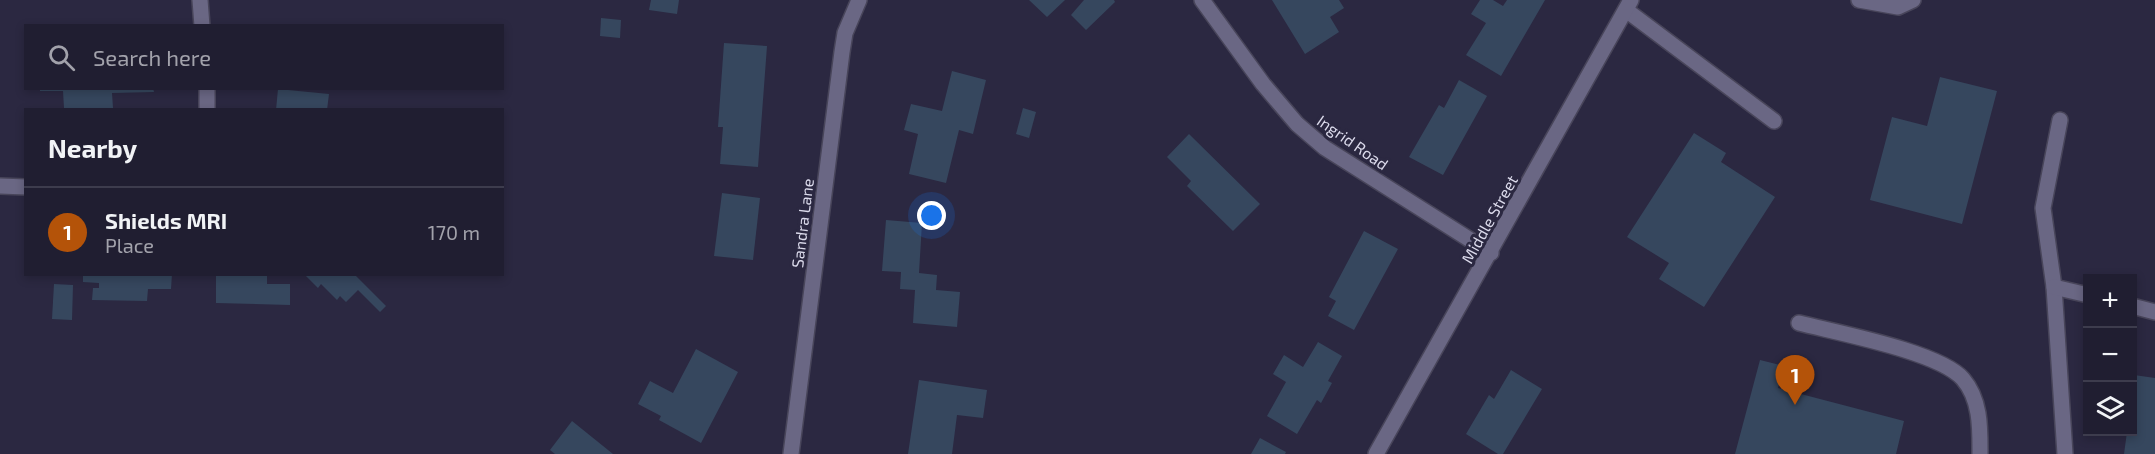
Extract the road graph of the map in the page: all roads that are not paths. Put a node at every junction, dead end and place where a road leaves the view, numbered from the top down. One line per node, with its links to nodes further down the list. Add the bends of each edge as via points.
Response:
1 (200, 0): 7 (street)
2 (859, 0): 20 (street, Sandra Lane, via 842,52)
3 (1202, 0): 14 (street, Ingrid Road, via 1297,124 1325,148)
4 (1860, 0): 5 (street, via 1898,7)
5 (1913, 0)
6 (1629, 5): 11 (street); 14 (street, Middle Street)
7 (202, 24)
8 (207, 90): 9 (street)
9 (207, 108)
10 (2060, 120): 15 (street, via 2043,208)
11 (1774, 121)
12 (0, 186): 13 (street)
13 (24, 187)
14 (1491, 253): 21 (street, Middle Street)
15 (2054, 286): 16 (street); 23 (street)
16 (2083, 294)
17 (2137, 307): 18 (street)
18 (2155, 312)
19 (1799, 323): 22 (street, via 1925,357 1955,371 1965,381 1978,411)
20 (791, 454)
21 (1376, 454)
22 (1980, 454)
23 (2065, 454)

